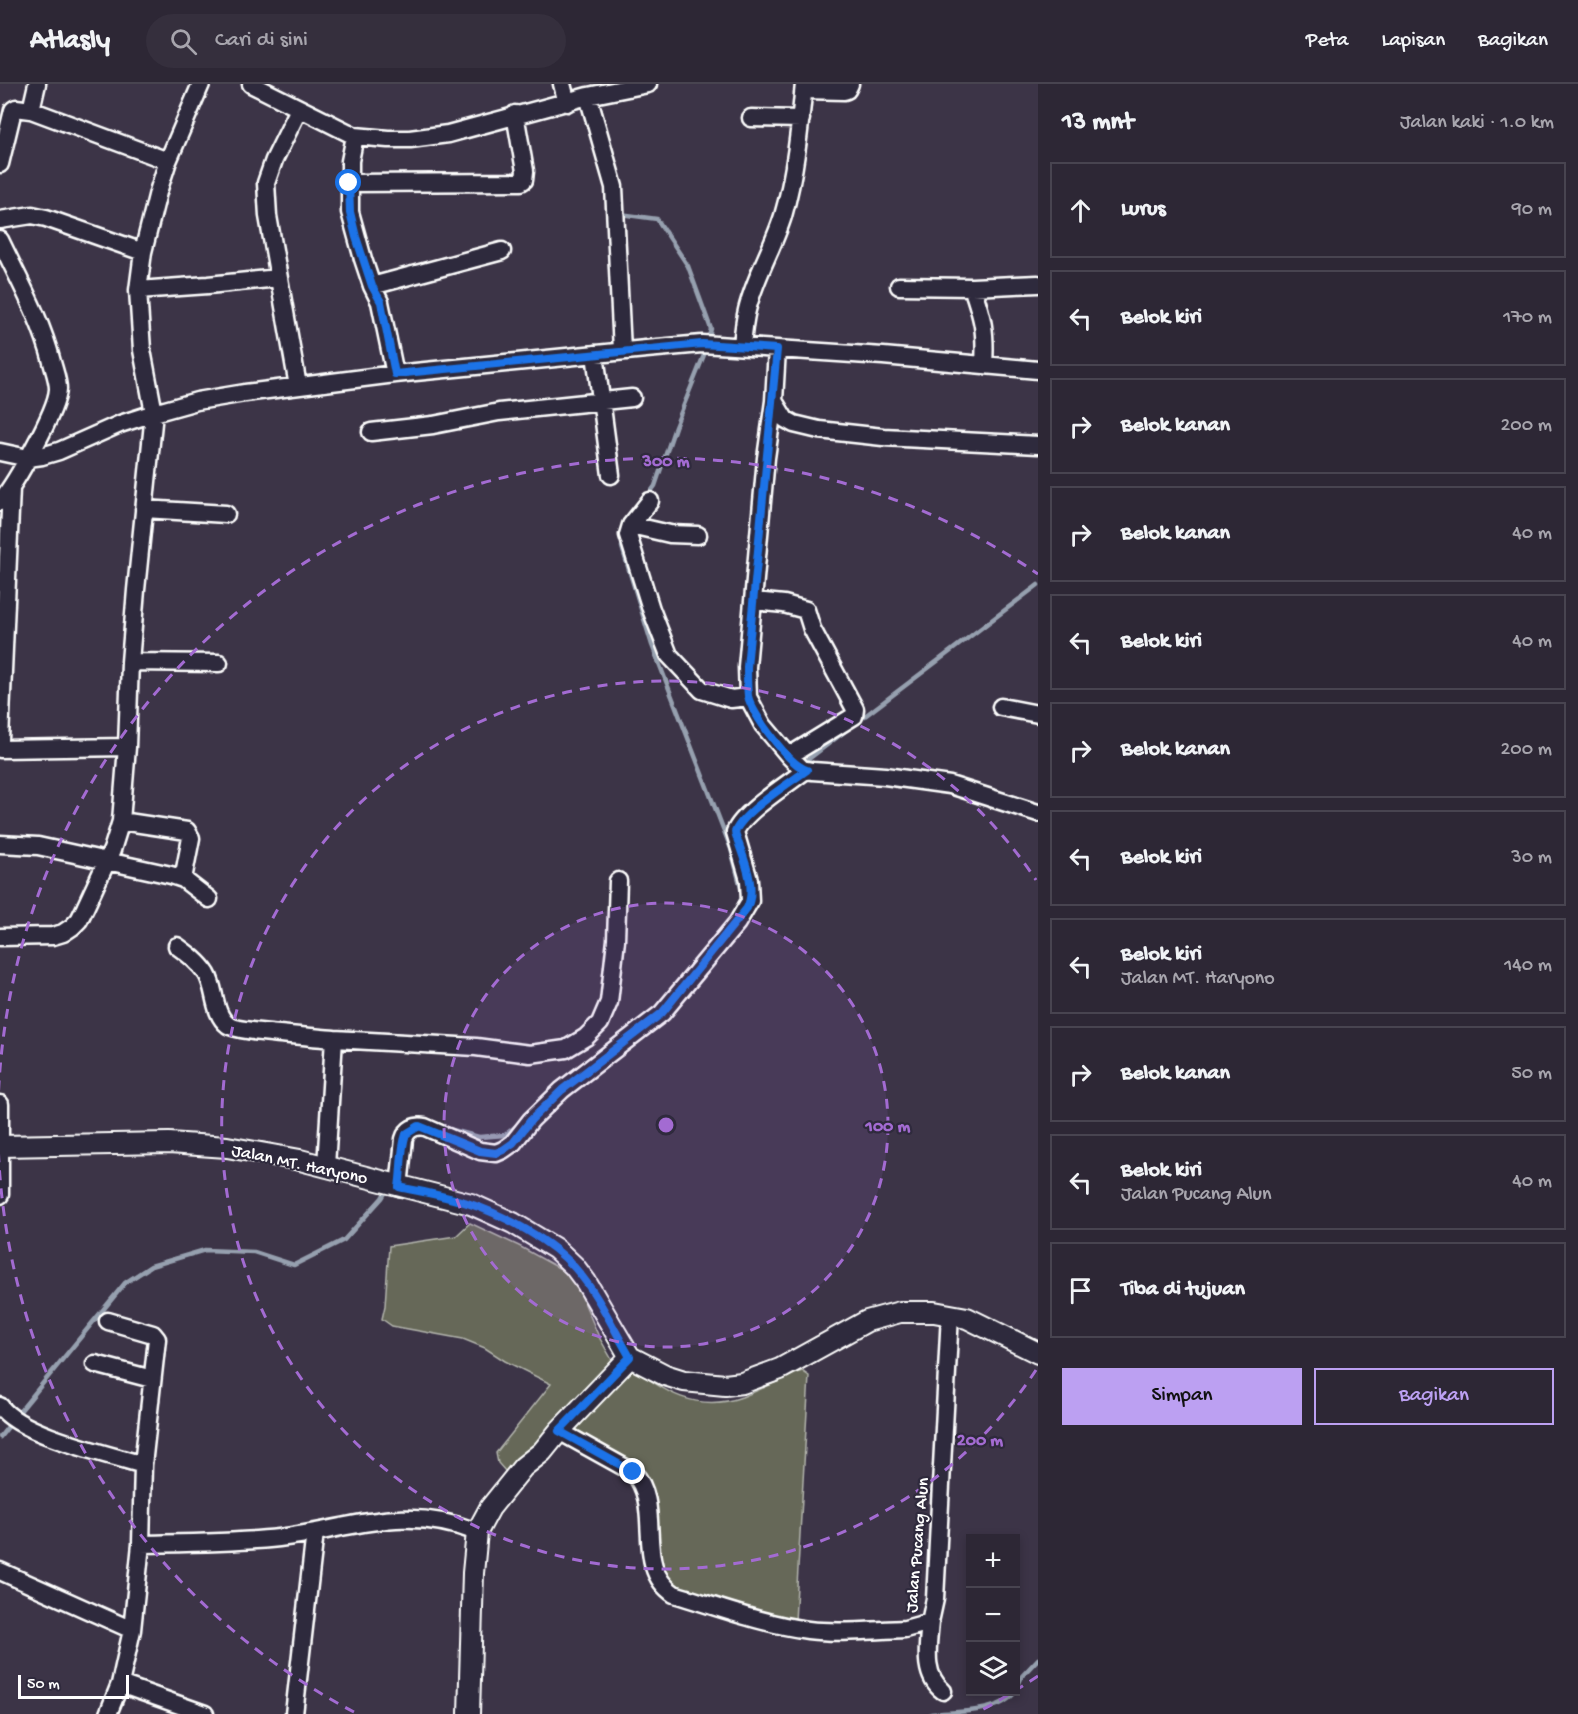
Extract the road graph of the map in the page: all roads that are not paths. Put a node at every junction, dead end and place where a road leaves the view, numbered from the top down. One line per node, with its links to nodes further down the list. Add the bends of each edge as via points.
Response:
1 (37, 84): 11 (street)
2 (201, 84): 16 (street)
3 (251, 84): 10 (street)
4 (562, 84): 9 (street)
5 (648, 84): 8 (street)
6 (850, 84): 7 (street, via 844,92)
7 (804, 87): 14 (street)
8 (592, 95): 9 (street); 31 (street, via 614,187)
9 (567, 103): 12 (street)
10 (299, 109): 15 (street); 23 (street, via 266,183)
11 (31, 110): 16 (street); 17 (street, via 13,110)
12 (515, 114): 15 (street, via 429,137); 18 (street, via 525,171 521,182)
13 (751, 118): 14 (street)
14 (801, 119): 29 (street, via 783,213 746,312)
15 (355, 136): 18 (street)
16 (168, 161): 22 (street)
17 (0, 164)
18 (349, 183): 25 (street, via 350,212)
19 (0, 219): 22 (street, via 32,215 46,218)
20 (0, 240): 44 (street, via 45,335 58,387)
21 (502, 251): 25 (street)
22 (143, 252): 28 (street)
23 (279, 278): 28 (street); 36 (street)
24 (1038, 284): 27 (street)
25 (372, 286): 35 (street, via 381,302)
26 (899, 286): 27 (street)
27 (972, 287): 33 (street, via 986,332)
28 (138, 290): 40 (street, via 142,350)
29 (742, 346): 30 (street); 31 (street)
30 (777, 349): 33 (street); 39 (street)
31 (622, 351): 32 (street)
32 (595, 354): 35 (street); 38 (street)
33 (984, 365): 34 (street)
34 (1038, 370)
35 (395, 374): 36 (street)
36 (298, 386): 40 (street, via 196,401)
37 (632, 398): 38 (street)
38 (602, 401): 41 (street); 45 (street)
39 (774, 401): 42 (street, via 794,424 819,430 883,438); 53 (street)
40 (154, 413): 44 (street, via 59,451); 49 (street)
41 (371, 432)
42 (1038, 445)
43 (0, 452): 44 (street)
44 (28, 458): 46 (street)
45 (611, 474)
46 (11, 489): 48 (street); 59 (street)
47 (650, 501): 51 (street)
48 (0, 502)
49 (144, 509): 50 (street); 54 (street)
50 (226, 513)
51 (631, 525): 52 (street, via 670,534); 56 (street, via 630,546 669,655 702,690 731,699)
52 (698, 535)
53 (754, 601): 56 (street); 62 (street, via 806,610 812,629 855,709 854,716)
54 (130, 662): 55 (street); 60 (street)
55 (219, 663)
56 (748, 698): 62 (street, via 763,725)
57 (1000, 708): 58 (street)
58 (1038, 714)
59 (0, 740)
60 (128, 747): 61 (street); 64 (street)
61 (0, 749)
62 (798, 765): 63 (street, via 941,783); 76 (street, via 738,825 735,832 751,888 750,901 737,923 662,1013 562,1090 503,1150 480,1151 425,1127 411,1129 404,1139)
63 (1038, 813)
64 (121, 821): 66 (street); 67 (street, via 187,831 191,838)
65 (0, 844): 66 (street, via 38,846)
66 (105, 861): 67 (street); 70 (street, via 79,920 72,927 53,936)
67 (183, 879): 69 (street)
68 (618, 881): 72 (street, via 609,1002 600,1023 566,1049 530,1054)
69 (208, 899)
70 (0, 937)
71 (177, 946): 72 (street, via 198,961 208,976 220,1017 228,1026)
72 (334, 1039): 75 (street)
73 (0, 1104): 74 (street)
74 (1, 1146): 75 (street, Jalan MT. Haryono, via 169,1143 227,1148); 77 (street)
75 (326, 1166): 76 (street, Jalan MT. Haryono)
76 (391, 1184): 81 (street, Jalan MT. Haryono, via 471,1204 513,1223 556,1250 586,1282)
77 (0, 1195)
78 (950, 1314): 80 (street, via 967,1318); 81 (street, via 900,1312 867,1321 780,1369 742,1383 684,1381); 91 (street, Jalan Pucang Alun, via 935,1599)
79 (108, 1321): 83 (street, via 156,1336)
80 (1038, 1353)
81 (630, 1357): 85 (street)
82 (95, 1364): 83 (street)
83 (152, 1379): 86 (street)
84 (11, 1416): 86 (street, via 51,1436)
85 (559, 1431): 88 (street, via 523,1467 490,1508); 91 (street, Jalan Pucang Alun, via 633,1472 642,1482 653,1563 665,1588 674,1594 810,1630 905,1629)
86 (143, 1465): 89 (street)
87 (315, 1532): 88 (street, via 405,1518 439,1520); 89 (street, via 227,1543); 97 (street)
88 (477, 1532): 98 (street)
89 (141, 1544): 92 (street)
90 (0, 1571): 92 (street)
91 (930, 1622): 94 (street, via 930,1675)
92 (132, 1630): 93 (street)
93 (120, 1684): 95 (street); 96 (street)
94 (943, 1691)
95 (108, 1714)
96 (205, 1714)
97 (294, 1714)
98 (469, 1714)

